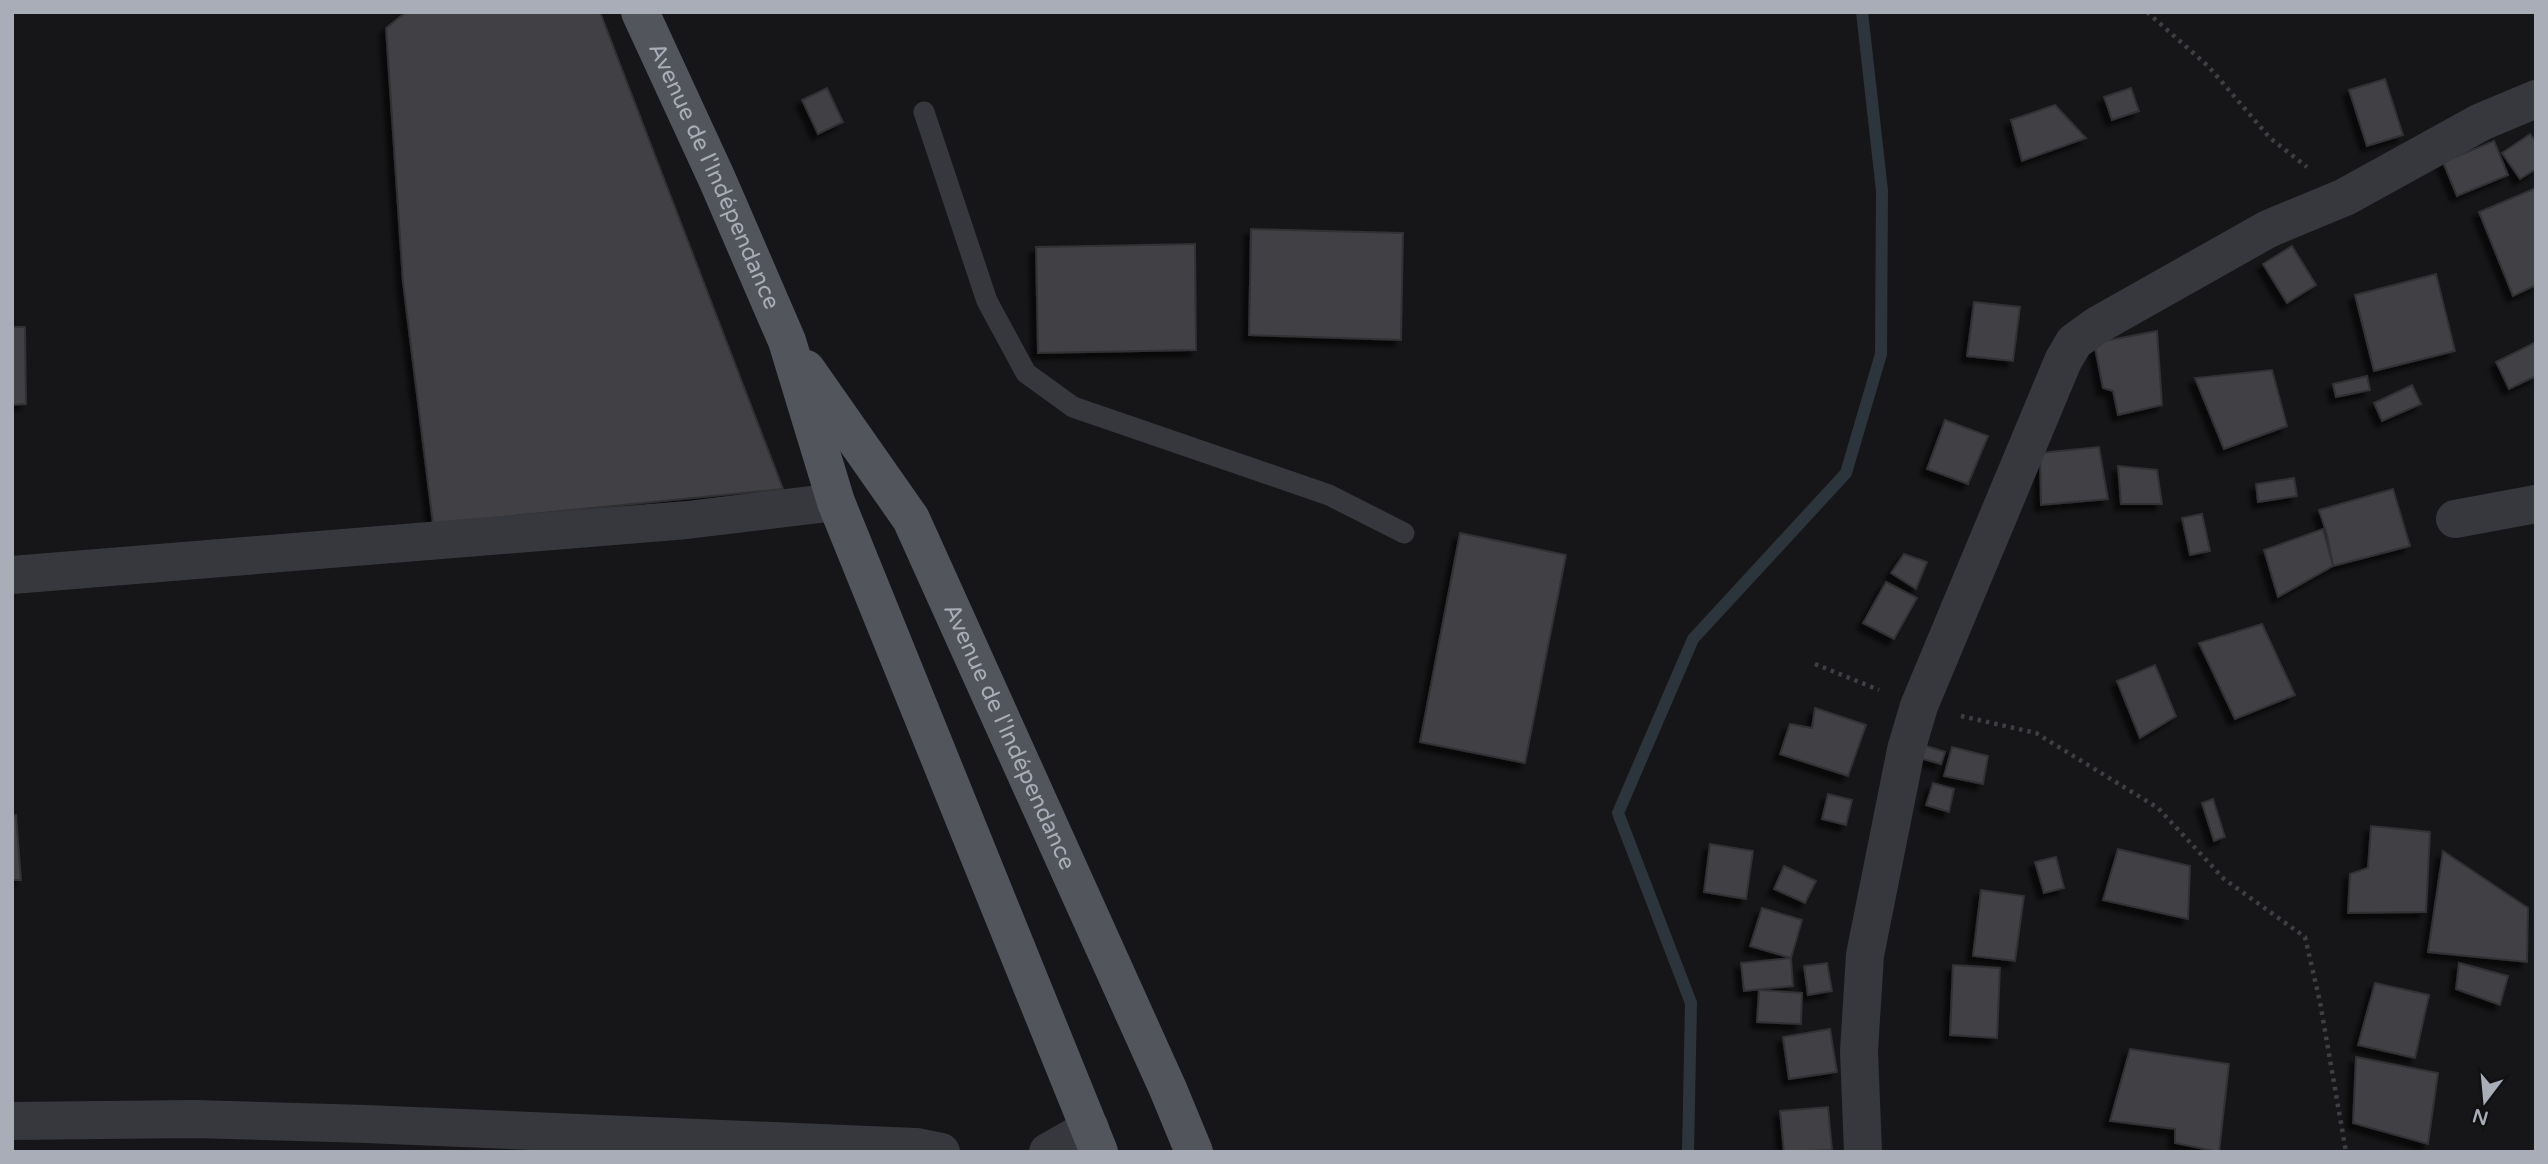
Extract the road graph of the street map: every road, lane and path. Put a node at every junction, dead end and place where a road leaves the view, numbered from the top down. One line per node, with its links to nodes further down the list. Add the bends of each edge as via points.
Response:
1 (640, 12): 6 (main road, Avenue de l'Indépendance)
2 (2147, 12): 5 (path, via 2209,66 2270,138)
3 (2536, 99): 5 (street, via 2481,122)
4 (924, 112): 10 (lane, via 987,301 1026,373 1073,407 1329,495)
5 (2344, 197): 13 (street, via 2268,229 2074,342)
6 (787, 341): 7 (main road, Avenue de l'Indépendance); 18 (main road, Avenue de l'Indépendance, via 911,519)
7 (836, 502): 11 (street, via 673,521); 15 (main road, Avenue de l'Indépendance)
8 (2536, 504): 9 (street)
9 (2455, 519)
10 (1404, 533)
11 (12, 575)
12 (1815, 664): 13 (path)
13 (1919, 706): 19 (street, via 1865,955 1859,1051); 20 (path, via 2036,733 2158,808 2224,878 2305,937)
14 (12, 1121): 16 (street, via 194,1119 353,1124 916,1147)
15 (1094, 1140): 17 (street)
16 (942, 1152)
17 (1048, 1152)
18 (1194, 1152)
19 (1863, 1152)
20 (2346, 1152)

